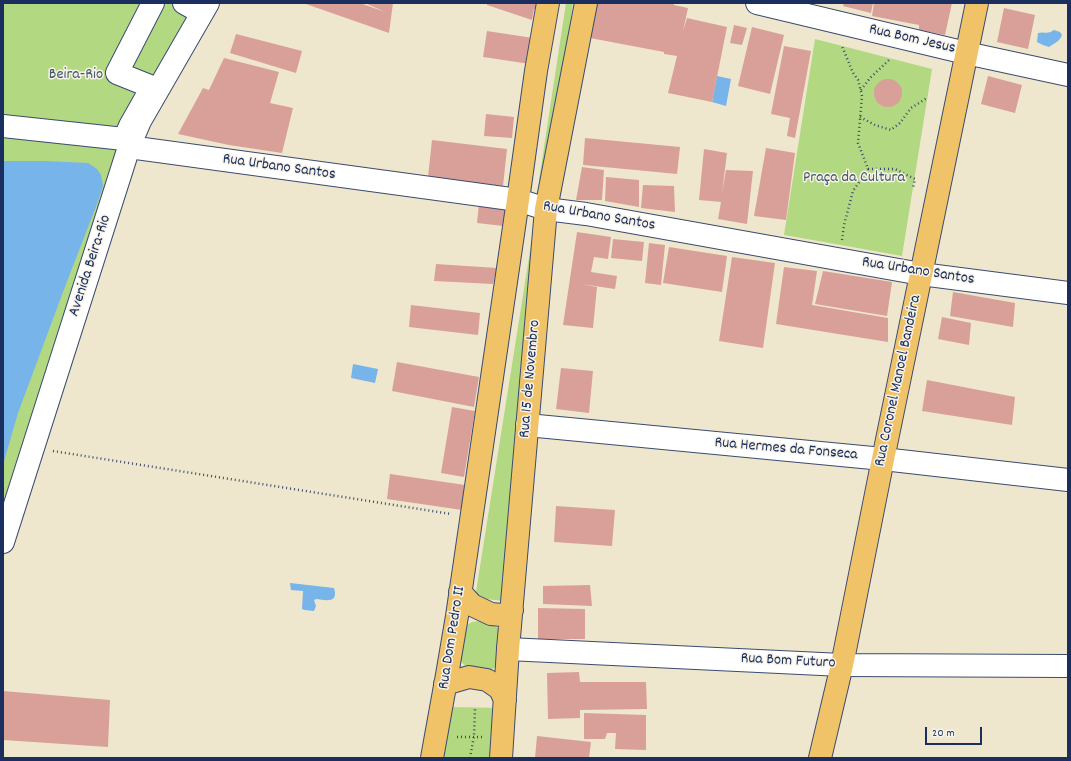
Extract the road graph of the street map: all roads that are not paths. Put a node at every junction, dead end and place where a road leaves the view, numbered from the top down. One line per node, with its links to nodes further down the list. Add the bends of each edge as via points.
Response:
1 (153, 3): 12 (street, via 117,73 152,87 130,126)
2 (184, 3): 3 (street, via 193,8)
3 (196, 3)
4 (208, 3): 12 (street, Avenida Beira-Rio)
5 (548, 3): 13 (main road)
6 (586, 3): 14 (main road, Rua 15 de Novembro)
7 (757, 3): 9 (street, Rua Bom Jesus)
8 (976, 3): 9 (main road, Rua Coronel Manoel Bandeira)
9 (966, 53): 10 (street, Rua Bom Jesus); 15 (main road, Rua Coronel Manoel Bandeira)
10 (1068, 76)
11 (3, 126): 12 (street, Rua Urbano Santos)
12 (126, 143): 13 (street, Rua Urbano Santos); 20 (street, via 82,276 30,416); 21 (street, Avenida Beira-Rio)
13 (518, 200): 14 (street, Rua Urbano Santos); 22 (main road, Rua Dom Pedro II)
14 (546, 209): 15 (street, Rua Urbano Santos); 17 (main road, Rua 15 de Novembro)
15 (921, 274): 16 (street, Rua Urbano Santos); 18 (main road, Rua Coronel Manoel Bandeira)
16 (1068, 294)
17 (527, 426): 18 (street, Rua Hermes da Fonseca); 23 (main road, Rua 15 de Novembro)
18 (883, 459): 19 (street, Rua Hermes da Fonseca); 25 (main road, Rua Coronel Manoel Bandeira)
19 (1068, 480)
20 (3, 502)
21 (3, 542)
22 (460, 592): 23 (main road, via 472,606 491,614 502,615); 27 (main road, Rua Dom Pedro II)
23 (512, 610): 24 (main road, Rua 15 de Novembro)
24 (508, 649): 25 (street, Rua Bom Futuro); 28 (main road, Rua 15 de Novembro)
25 (842, 665): 26 (street, Rua Bom Futuro); 31 (main road, Rua Coronel Manoel Bandeira)
26 (1068, 666)
27 (445, 684): 28 (main road, via 469,677 487,680 500,689); 29 (main road, Rua Dom Pedro II)
28 (505, 700): 30 (main road, Rua 15 de Novembro)
29 (432, 758)
30 (501, 758)
31 (820, 758)

